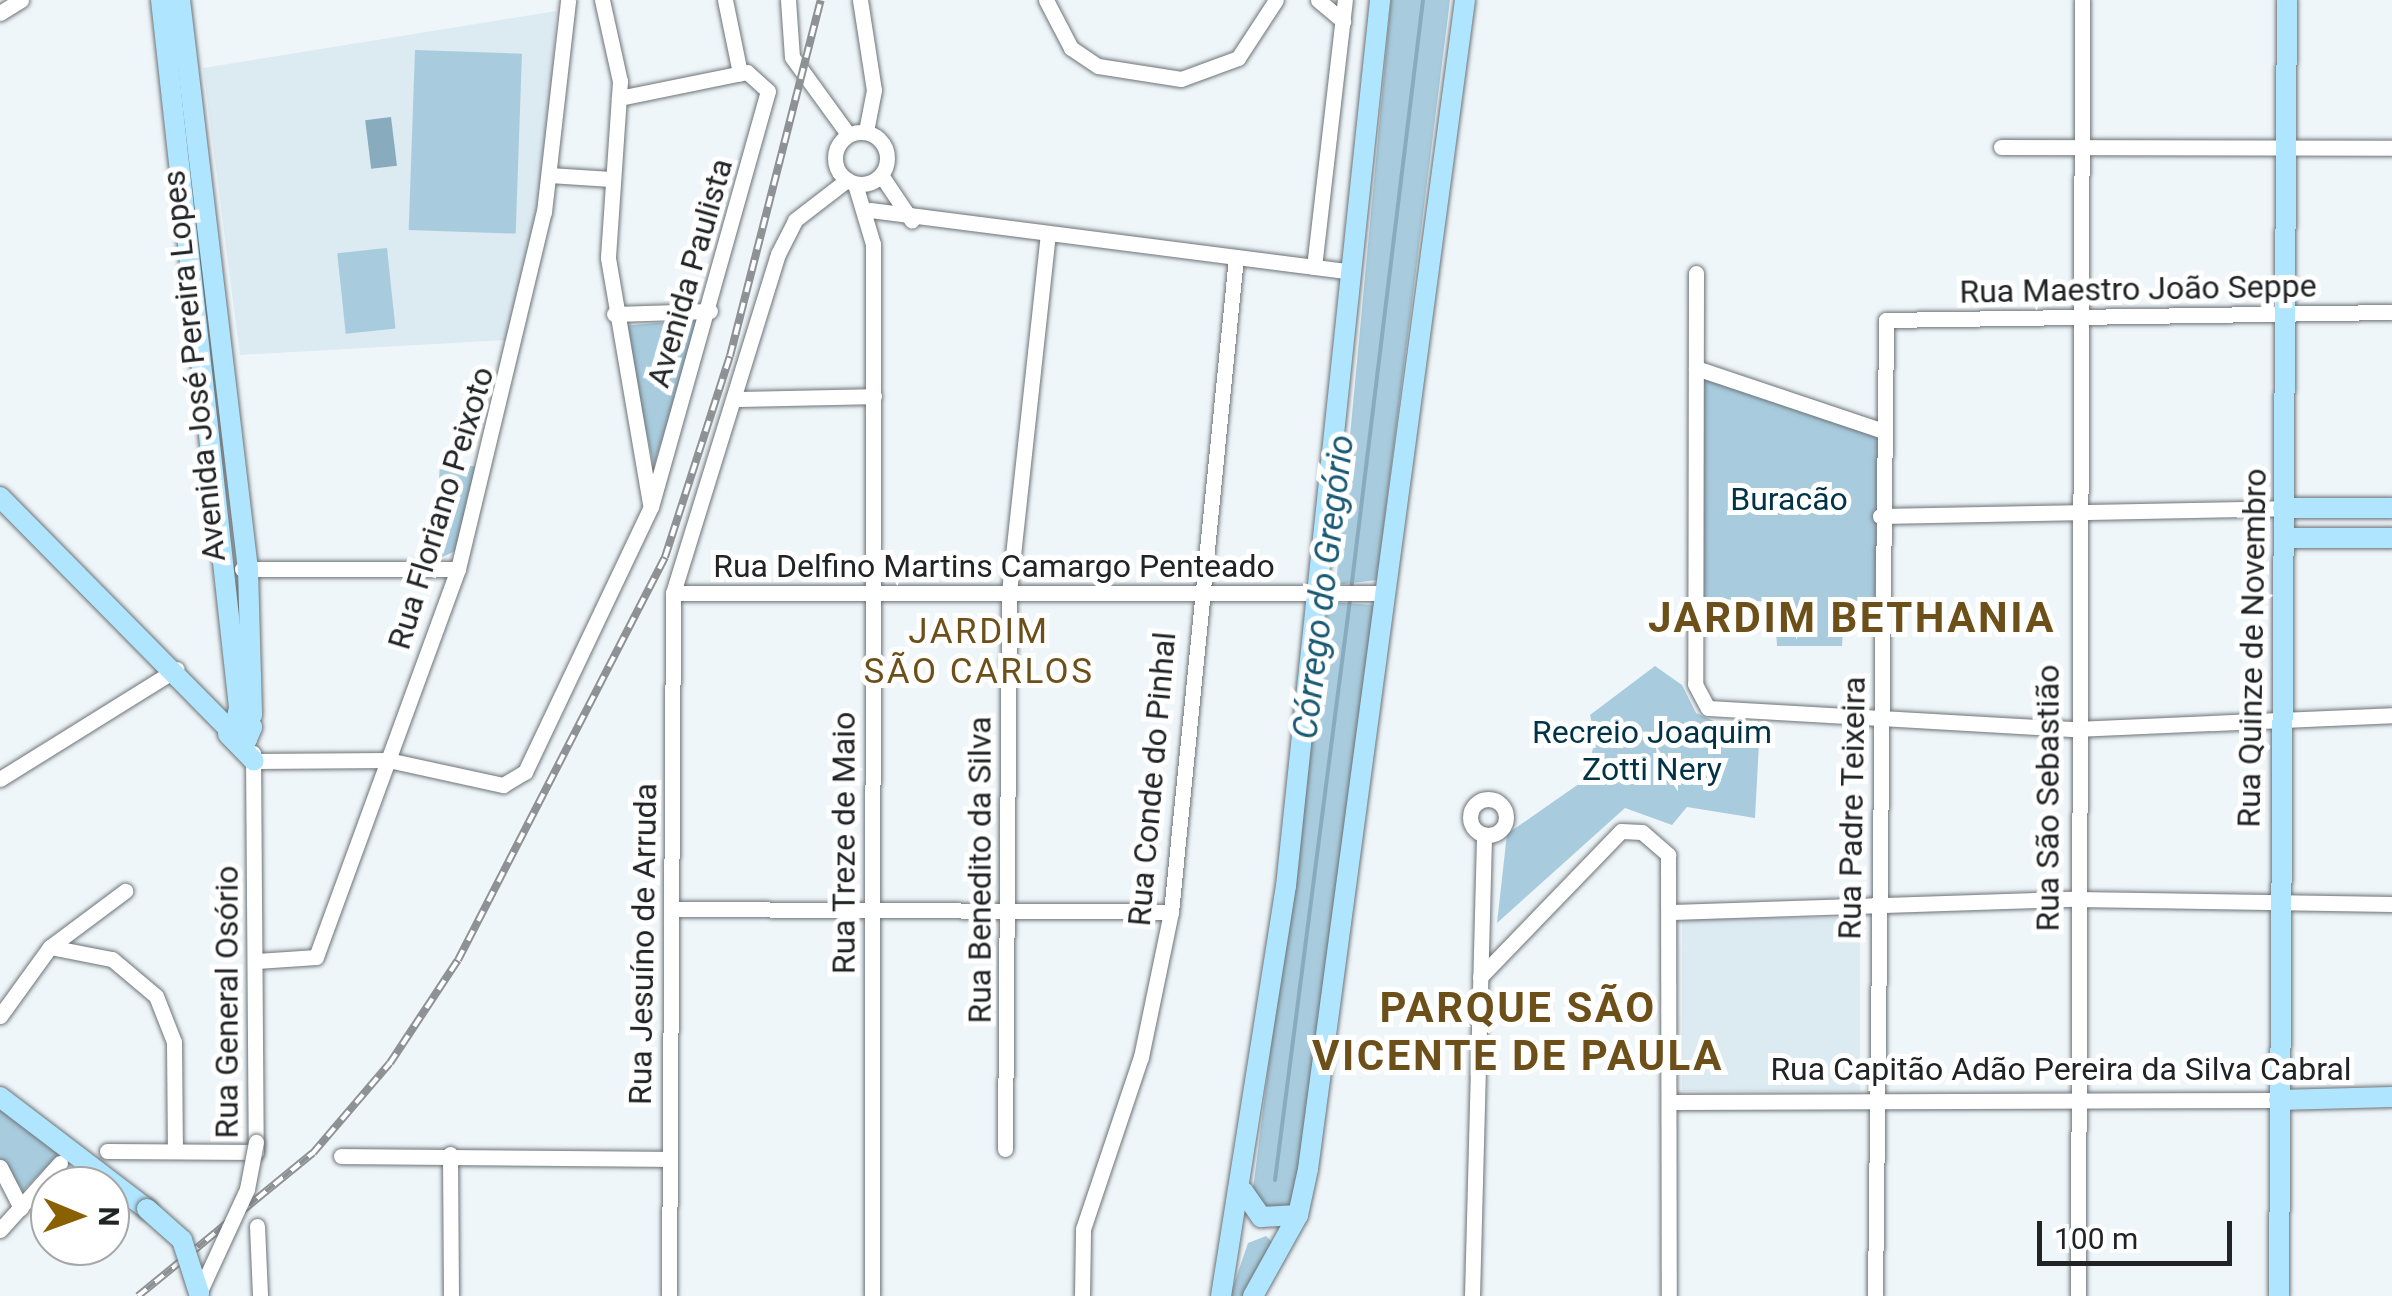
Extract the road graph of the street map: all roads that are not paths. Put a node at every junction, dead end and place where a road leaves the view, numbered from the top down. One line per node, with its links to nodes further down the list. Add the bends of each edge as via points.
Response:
1 (21, 0): 18 (street)
2 (160, 0): 22 (main road, Avenida José Pereira Lopes)
3 (180, 0): 22 (main road, Avenida José Pereira Lopes)
4 (568, 0): 29 (street, Rua Floriano Peixoto)
5 (602, 0): 21 (street)
6 (725, 0): 20 (street)
7 (788, 0): 24 (street, via 792,57)
8 (860, 0): 23 (street, via 874,90)
9 (1046, 0): 17 (street, via 1071,48 1098,66 1182,79 1238,58)
10 (1293, 0): 17 (street)
11 (1318, 0): 19 (street)
12 (1346, 0): 19 (street)
13 (1380, 0): 38 (main road)
14 (1465, 0): 68 (main road)
15 (2082, 0): 26 (street, Rua São Sebastião)
16 (2287, 0): 27 (main road, Rua Quinze de Novembro)
17 (1276, 4)
18 (0, 13)
19 (1343, 21): 37 (street)
20 (740, 74): 21 (street); 40 (street, Avenida Paulista, via 762,76 768,100)
21 (619, 98): 31 (street)
22 (187, 116): 61 (main road, Avenida José Pereira Lopes); 62 (main road, Avenida José Pereira Lopes)
23 (866, 131): 24 (street); 30 (street, via 886,149)
24 (848, 134): 32 (street, via 834,157)
25 (2002, 146): 26 (street)
26 (2082, 147): 27 (street); 44 (street, Rua São Sebastião)
27 (2286, 148): 28 (street); 43 (main road, Rua Quinze de Novembro)
28 (2392, 148)
29 (549, 176): 31 (street); 63 (street, Rua Floriano Peixoto, via 518,346)
30 (881, 176): 32 (street); 34 (street)
31 (611, 179): 42 (street)
32 (851, 182): 33 (street, Rua Treze de Maio); 48 (street, via 796,220)
33 (870, 210): 34 (street); 47 (street, Rua Treze de Maio)
34 (912, 221): 35 (street)
35 (1048, 233): 36 (street); 64 (street, Rua Benedito da Silva)
36 (1236, 257): 37 (street); 69 (street, Rua Conde do Pinhal)
37 (1314, 267): 38 (street)
38 (1348, 271): 67 (main road)
39 (1696, 273): 46 (street)
40 (710, 311): 42 (street); 51 (street, Avenida Paulista)
41 (2392, 312): 43 (street, Rua Maestro João Seppe)
42 (614, 314): 51 (street)
43 (2285, 314): 44 (street, Rua Maestro João Seppe); 52 (main road, Rua Quinze de Novembro)
44 (2079, 319): 45 (street, Rua Maestro João Seppe); 56 (street, Rua São Sebastião)
45 (1886, 320): 49 (street, Rua Padre Teixeira)
46 (1696, 368): 49 (street); 71 (street, via 1700,701)
47 (874, 396): 48 (street); 66 (street, Rua Treze de Maio)
48 (734, 399): 65 (street)
49 (1884, 431): 55 (street, Rua Padre Teixeira)
50 (0, 498): 57 (main road)
51 (651, 507): 76 (street, Avenida Paulista, via 516,780)
52 (2283, 508): 53 (main road); 56 (street); 58 (main road, Rua Quinze de Novembro)
53 (2310, 508): 54 (main road); 59 (main road, via 2299,521)
54 (2392, 508)
55 (1880, 516): 56 (street); 71 (street, Rua Padre Teixeira)
56 (2078, 516): 75 (street, Rua São Sebastião)
57 (8, 519): 70 (main road)
58 (2284, 538): 59 (main road); 73 (main road, Rua Quinze de Novembro)
59 (2309, 538): 60 (main road)
60 (2392, 538)
61 (224, 568): 62 (street); 74 (main road, Avenida José Pereira Lopes)
62 (248, 569): 63 (street); 74 (main road, Avenida José Pereira Lopes)
63 (458, 570): 76 (street, Rua Floriano Peixoto)
64 (1009, 592): 66 (street, Rua Delfino Martins Camargo Penteado); 69 (street, Rua Delfino Martins Camargo Penteado); 87 (street, Rua Benedito da Silva)
65 (674, 593): 66 (street, Rua Delfino Martins Camargo Penteado); 84 (street, Rua Jesuíno de Arruda)
66 (874, 593): 85 (street, Rua Treze de Maio)
67 (1321, 593): 68 (street, Rua Delfino Martins Camargo Penteado); 69 (street, Rua Delfino Martins Camargo Penteado); 109 (main road)
68 (1377, 593): 111 (main road)
69 (1197, 594): 88 (street, Rua Conde do Pinhal)
70 (176, 669): 74 (main road, via 210,714); 78 (street)
71 (1881, 714): 75 (street); 86 (street, Rua Padre Teixeira)
72 (2392, 715): 73 (street)
73 (2282, 720): 75 (street); 82 (main road, Rua Quinze de Novembro)
74 (240, 729): 77 (main road)
75 (2075, 730): 81 (street, Rua São Sebastião)
76 (388, 760): 77 (street); 91 (street, Rua Floriano Peixoto, via 316,958)
77 (254, 761): 91 (street, Rua General Osório)
78 (0, 778)
79 (1484, 835): 92 (street)
80 (125, 891): 90 (street)
81 (2074, 900): 82 (street); 86 (street); 96 (street, Rua São Sebastião)
82 (2278, 902): 83 (street); 97 (main road, Rua Quinze de Novembro)
83 (2392, 904)
84 (672, 909): 85 (street); 106 (street, Rua Jesuíno de Arruda)
85 (871, 911): 87 (street); 120 (street, Rua Treze de Maio)
86 (1878, 911): 89 (street); 98 (street, Rua Padre Teixeira)
87 (1008, 912): 88 (street); 101 (street, Rua Benedito da Silva)
88 (1171, 912): 121 (street, Rua Conde do Pinhal, via 1141,1056 1083,1229)
89 (1672, 912): 92 (street, via 1671,871 1653,838 1622,831); 99 (street)
90 (50, 947): 93 (street); 103 (street, via 112,959 156,996 174,1042)
91 (257, 961): 100 (street, Rua General Osório)
92 (1480, 976): 124 (street)
93 (0, 1016)
94 (0, 1097): 116 (main road, bridge, via 182,1240)
95 (2392, 1097): 97 (main road, Rua Capitão Adão Pereira da Silva Cabral)
96 (2076, 1099): 97 (street, Rua Capitão Adão Pereira da Silva Cabral); 98 (street, Rua Capitão Adão Pereira da Silva Cabral); 127 (street, Rua São Sebastião)
97 (2279, 1100): 128 (main road, Rua Quinze de Novembro)
98 (1879, 1101): 99 (street, Rua Capitão Adão Pereira da Silva Cabral); 126 (street, Rua Padre Teixeira)
99 (1671, 1102): 125 (street)
100 (256, 1144): 103 (street); 116 (street, Rua General Osório, bridge, via 246,1190)
101 (1006, 1149)
102 (106, 1151): 103 (street)
103 (175, 1151)
104 (450, 1154): 105 (street); 106 (street); 118 (street)
105 (341, 1156)
106 (670, 1159): 119 (street, Rua Jesuíno de Arruda)
107 (60, 1163): 110 (street)
108 (0, 1167): 110 (street)
109 (1243, 1191): 111 (main road, via 1261,1217); 114 (main road)
110 (21, 1208): 113 (street)
111 (1298, 1215): 115 (main road)
112 (258, 1226): 117 (street)
113 (0, 1230)
114 (1235, 1238): 115 (main road, via 1266,1230); 122 (main road)
115 (1283, 1246): 123 (main road)
116 (199, 1295)
117 (260, 1296)
118 (451, 1296)
119 (670, 1296)
120 (872, 1296)
121 (1082, 1296)
122 (1221, 1296)
123 (1253, 1296)
124 (1472, 1296)
125 (1668, 1296)
126 (1875, 1296)
127 (2078, 1296)
128 (2279, 1296)

